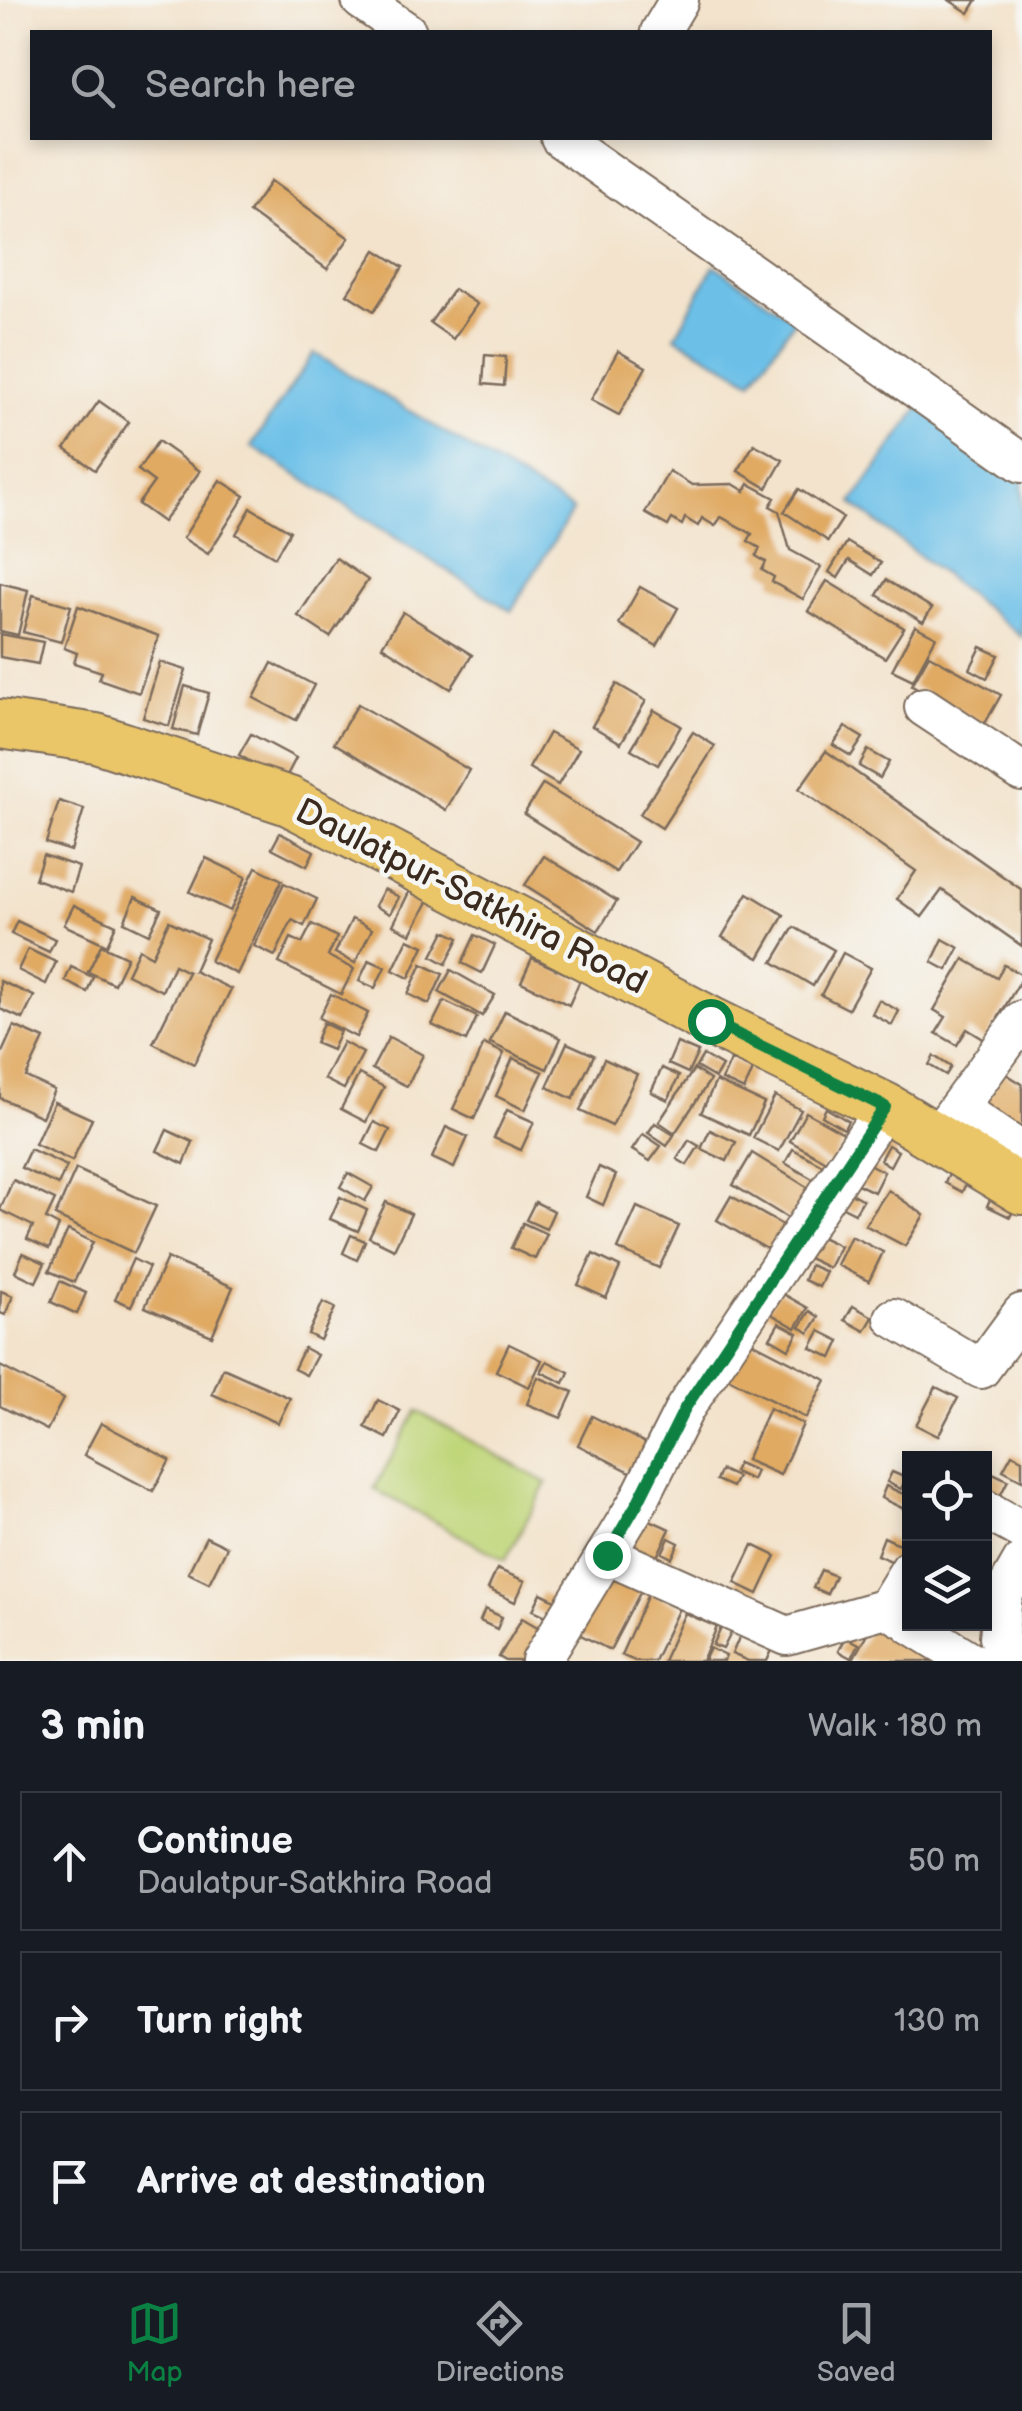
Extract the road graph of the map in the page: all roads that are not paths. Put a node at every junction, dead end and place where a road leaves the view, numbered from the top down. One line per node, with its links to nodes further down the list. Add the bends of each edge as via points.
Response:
1 (362, 0): 3 (street)
2 (679, 0): 4 (street)
3 (404, 30)
4 (661, 30)
5 (583, 144): 6 (street)
6 (1022, 463)
7 (924, 707): 9 (street)
8 (0, 724): 11 (main road, Daulatpur-Satkhira Road, via 96,738 289,801)
9 (1022, 772)
10 (1022, 1020): 12 (street)
11 (885, 1107): 12 (main road, Daulatpur-Satkhira Road); 19 (street, via 685,1408)
12 (947, 1123): 13 (street); 14 (main road, Daulatpur-Satkhira Road)
13 (1022, 1152)
14 (1022, 1190)
15 (1022, 1314): 16 (street, via 981,1369)
16 (894, 1318)
17 (992, 1513): 18 (street)
18 (1022, 1530)
19 (607, 1555): 21 (street, via 787,1636); 23 (street)
20 (1022, 1562): 25 (street, via 1003,1595 1000,1636)
21 (902, 1618)
22 (923, 1631): 24 (street)
23 (541, 1661)
24 (971, 1661)
25 (1009, 1661)

